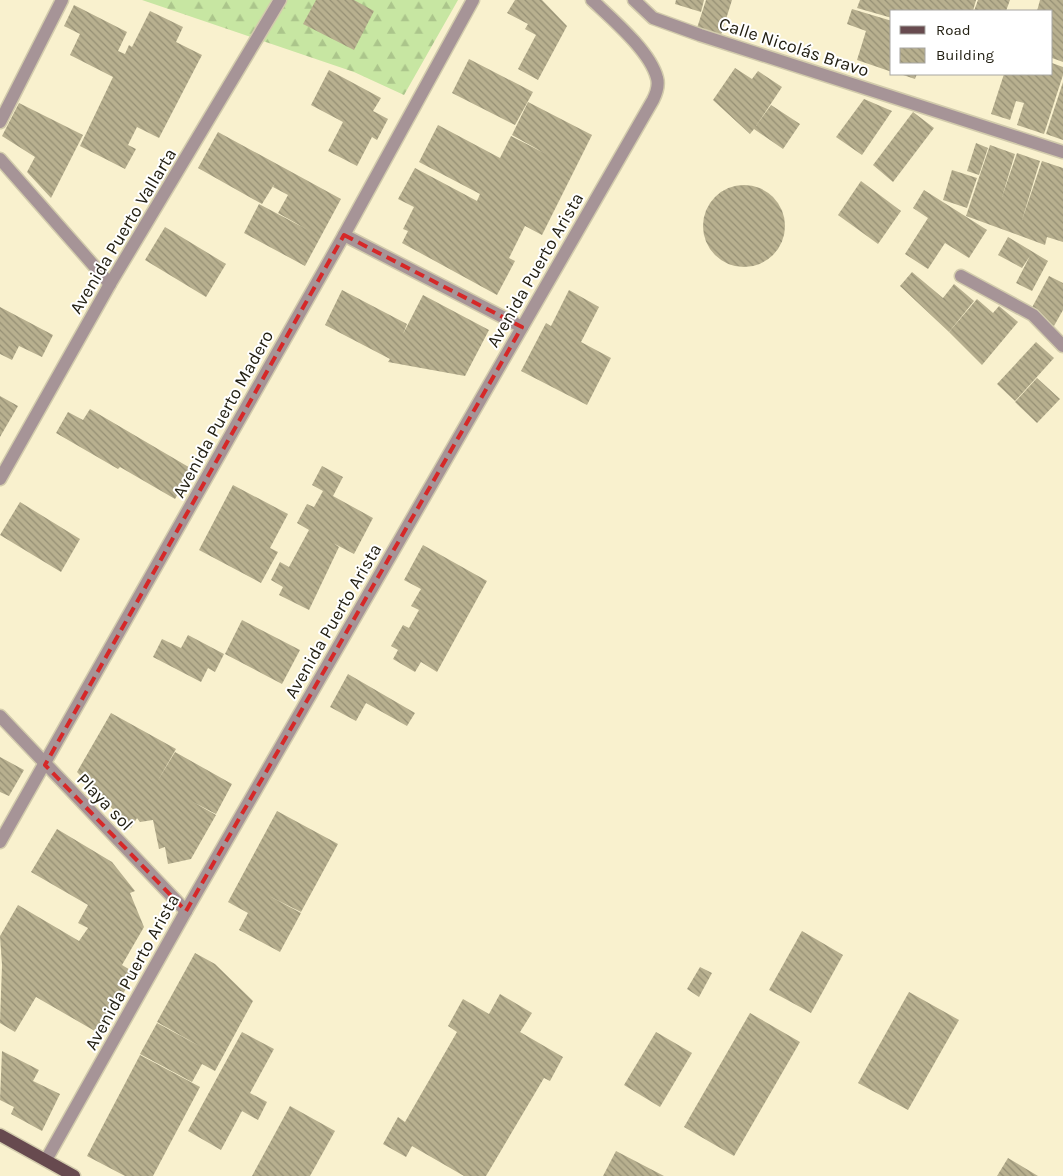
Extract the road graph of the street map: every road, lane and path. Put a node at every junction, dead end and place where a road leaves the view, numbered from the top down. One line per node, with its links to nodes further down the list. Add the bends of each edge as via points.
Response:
1 (62, 0): 6 (street)
2 (473, 0): 9 (street, Avenida Puerto Madero)
3 (592, 0): 12 (street, Avenida Puerto Arista, via 638,44 657,78 656,92)
4 (634, 0): 7 (street, Calle Nicolás Bravo, via 654,18 700,35)
5 (278, 1): 11 (street, Avenida Puerto Vallarta)
6 (0, 122)
7 (1063, 152)
8 (0, 159): 11 (street)
9 (344, 235): 12 (street); 16 (street, Avenida Puerto Madero)
10 (962, 276): 13 (street, via 1033,315)
11 (110, 284): 14 (street, Avenida Puerto Vallarta)
12 (522, 327): 18 (street, Avenida Puerto Arista)
13 (1063, 346)
14 (0, 480)
15 (0, 716): 16 (street, Playa sol)
16 (45, 765): 17 (street, Avenida Puerto Madero); 18 (street, Playa sol)
17 (0, 842)
18 (186, 911): 20 (street, Avenida Puerto Arista)
19 (0, 1134): 20 (main road)
20 (46, 1160): 21 (main road)
21 (74, 1176)

